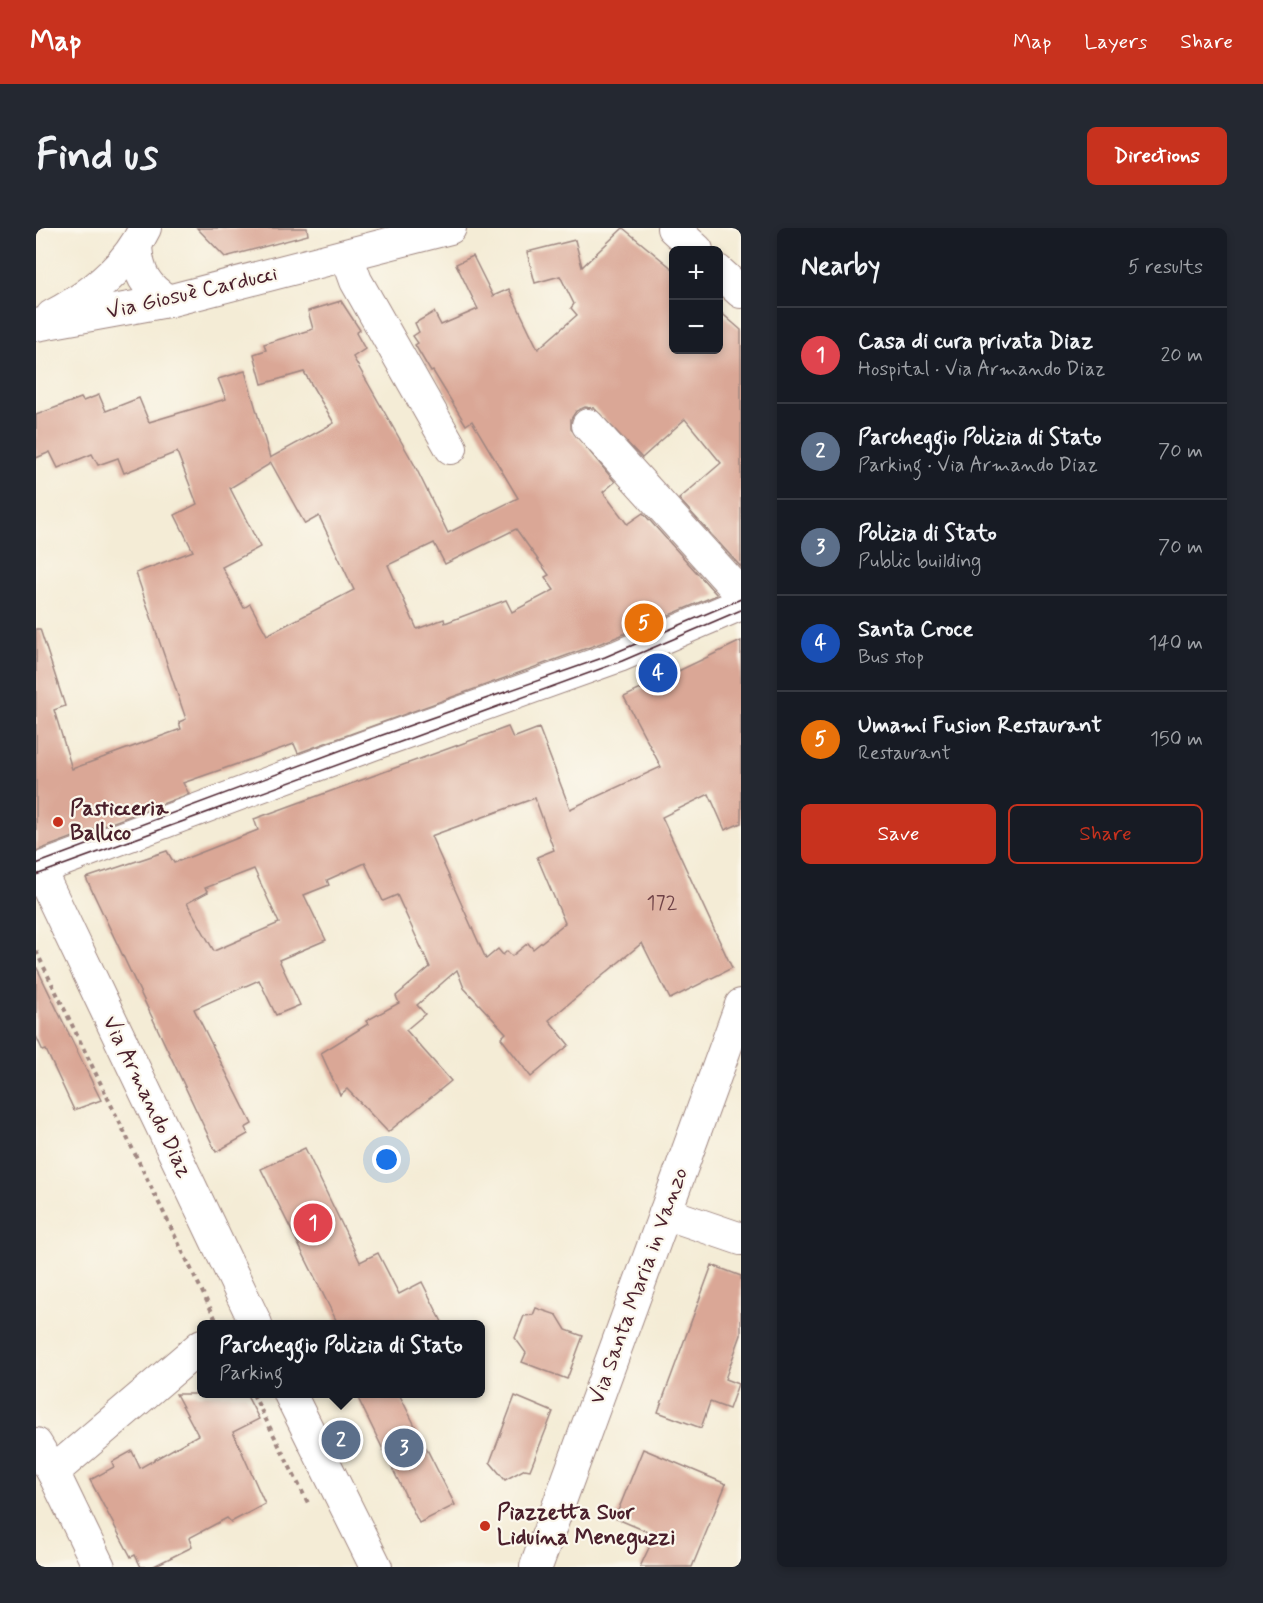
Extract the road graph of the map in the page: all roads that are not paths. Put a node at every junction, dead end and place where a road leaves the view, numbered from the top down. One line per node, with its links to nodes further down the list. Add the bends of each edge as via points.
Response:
1 (450, 228): 5 (street, Via Giosuè Carducci)
2 (673, 228): 4 (street)
3 (141, 237): 8 (street, via 137,265 144,281); 9 (street, via 103,283)
4 (693, 246)
5 (347, 256): 8 (street, Via Giosuè Carducci); 11 (street, via 356,281)
6 (723, 276): 7 (street)
7 (741, 292)
8 (168, 301): 9 (street, Via Giosuè Carducci)
9 (36, 325)
10 (588, 425): 12 (street)
11 (451, 448)
12 (741, 594)
13 (741, 604): 14 (street, via 619,656)
14 (38, 870): 18 (street, Via Armando Diaz)
15 (741, 1005): 16 (street, Via Santa Maria in Vanzo)
16 (665, 1213): 17 (street); 25 (street, Via Santa Maria in Vanzo)
17 (741, 1239)
18 (246, 1320)
19 (197, 1348): 22 (street)
20 (292, 1398): 24 (street)
21 (36, 1444): 22 (street)
22 (53, 1472): 23 (street)
23 (99, 1567)
24 (376, 1567)
25 (536, 1567)

